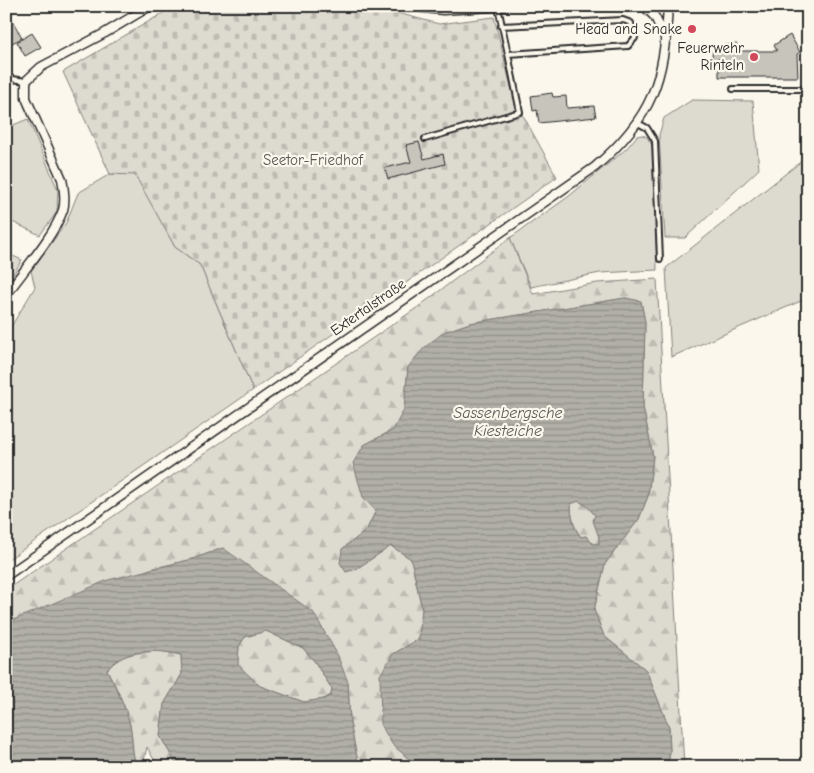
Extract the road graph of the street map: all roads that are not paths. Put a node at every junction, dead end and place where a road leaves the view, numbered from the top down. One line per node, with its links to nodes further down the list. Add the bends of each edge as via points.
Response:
1 (150, 6): 10 (street, via 41,66)
2 (405, 6): 5 (street, via 443,10)
3 (644, 6): 7 (street, via 655,17)
4 (668, 6): 7 (street, Extertalstraße)
5 (502, 7): 6 (lane)
6 (501, 26): 8 (lane); 8 (lane, via 623,20 635,29 635,38 628,46)
7 (667, 42): 13 (street, Extertalstraße, via 656,87)
8 (508, 54): 14 (lane, via 520,112)
9 (6, 78): 10 (lane)
10 (26, 81): 16 (street, via 26,98 62,179 64,209)
11 (733, 89): 12 (lane)
12 (808, 89)
13 (638, 122): 15 (lane, via 647,128 655,141); 17 (street, Extertalstraße, via 618,147 595,166)
14 (424, 140)
15 (660, 259)
16 (6, 294)
17 (6, 576)

